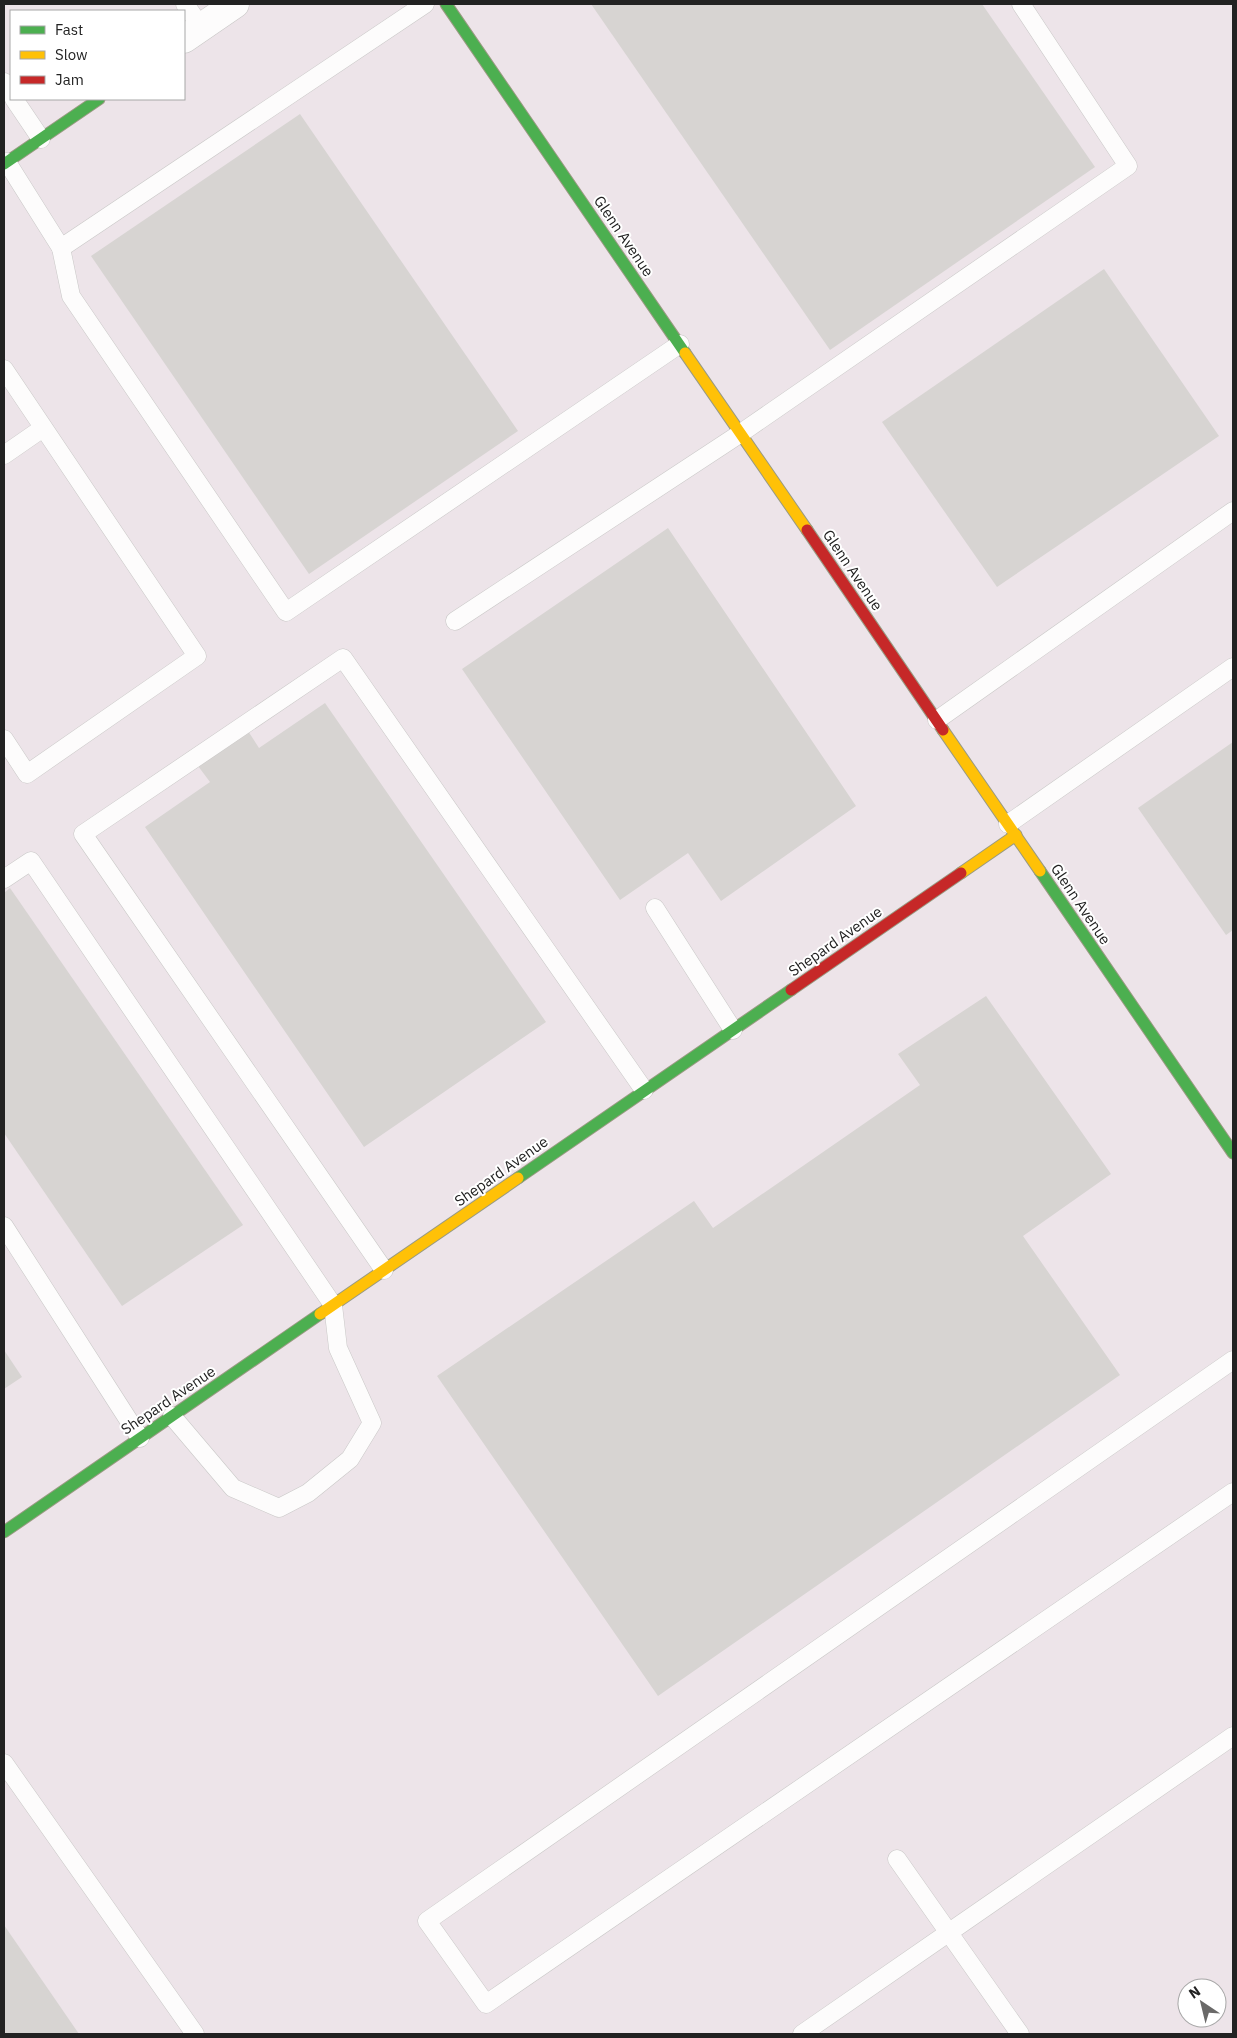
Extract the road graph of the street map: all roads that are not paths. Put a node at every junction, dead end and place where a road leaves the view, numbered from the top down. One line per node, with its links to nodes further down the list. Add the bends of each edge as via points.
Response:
1 (185, 4): 6 (lane)
2 (235, 4): 6 (street)
3 (425, 4): 11 (lane)
4 (446, 4): 12 (street, Glenn Avenue)
5 (1021, 4): 15 (lane, via 1128,166)
6 (193, 33)
7 (15, 100): 9 (lane)
8 (97, 100): 9 (street)
9 (41, 139): 10 (street)
10 (6, 163): 11 (lane)
11 (61, 248): 12 (lane, via 70,296 286,612)
12 (680, 344): 15 (street, Glenn Avenue)
13 (4, 369): 14 (lane)
14 (43, 428): 16 (lane); 21 (lane, via 197,656 27,774)
15 (741, 433): 18 (lane); 20 (street, Glenn Avenue)
16 (4, 455)
17 (1233, 511): 20 (lane)
18 (455, 621)
19 (1233, 667): 22 (lane)
20 (937, 720): 22 (street, Glenn Avenue)
21 (4, 739)
22 (1012, 829): 25 (street, Shepard Avenue); 27 (street, Glenn Avenue)
23 (4, 880): 30 (lane, via 31,861)
24 (655, 908): 25 (lane)
25 (733, 1030): 26 (street, Shepard Avenue)
26 (644, 1090): 29 (street, Shepard Avenue); 29 (lane, via 343,658 83,834)
27 (1233, 1153)
28 (4, 1226): 33 (lane)
29 (384, 1270): 30 (street, Shepard Avenue)
30 (333, 1305): 32 (street, Shepard Avenue); 32 (lane, via 338,1348 372,1423 350,1459 308,1494 279,1508 233,1488)
31 (1233, 1360): 34 (lane, via 427,1920 486,2004)
32 (172, 1416): 33 (street, Shepard Avenue)
33 (140, 1438): 35 (street, Shepard Avenue)
34 (1233, 1492)
35 (4, 1532)
36 (1233, 1736): 39 (lane)
37 (4, 1763): 40 (lane)
38 (897, 1859): 39 (lane)
39 (949, 1933): 41 (lane); 42 (lane)
40 (195, 2034)
41 (802, 2034)
42 (1020, 2034)

